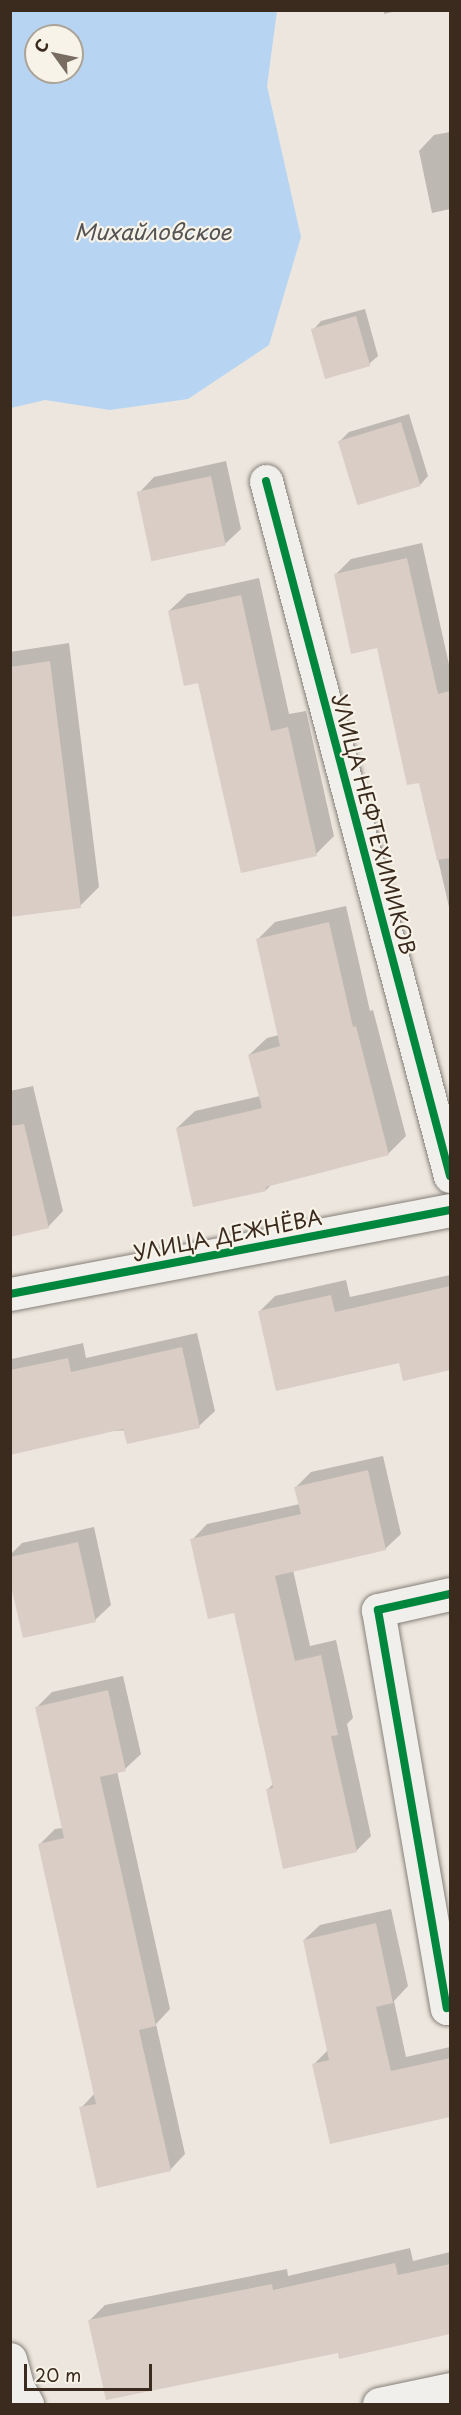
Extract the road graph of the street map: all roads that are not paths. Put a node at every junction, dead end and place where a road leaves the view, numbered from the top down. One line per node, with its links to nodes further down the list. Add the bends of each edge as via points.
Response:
1 (266, 481): 2 (street, УЛИЦА НЕФТЕХИМИКОВ)
2 (450, 1176)
3 (450, 1210): 4 (street, УЛИЦА ДЕЖНЁВА)
4 (10, 1294)
5 (450, 1594): 6 (street, via 378,1610 447,2008)
6 (450, 2007)
7 (10, 2360): 9 (street)
8 (450, 2389): 10 (street)
9 (27, 2404)
10 (379, 2404)

